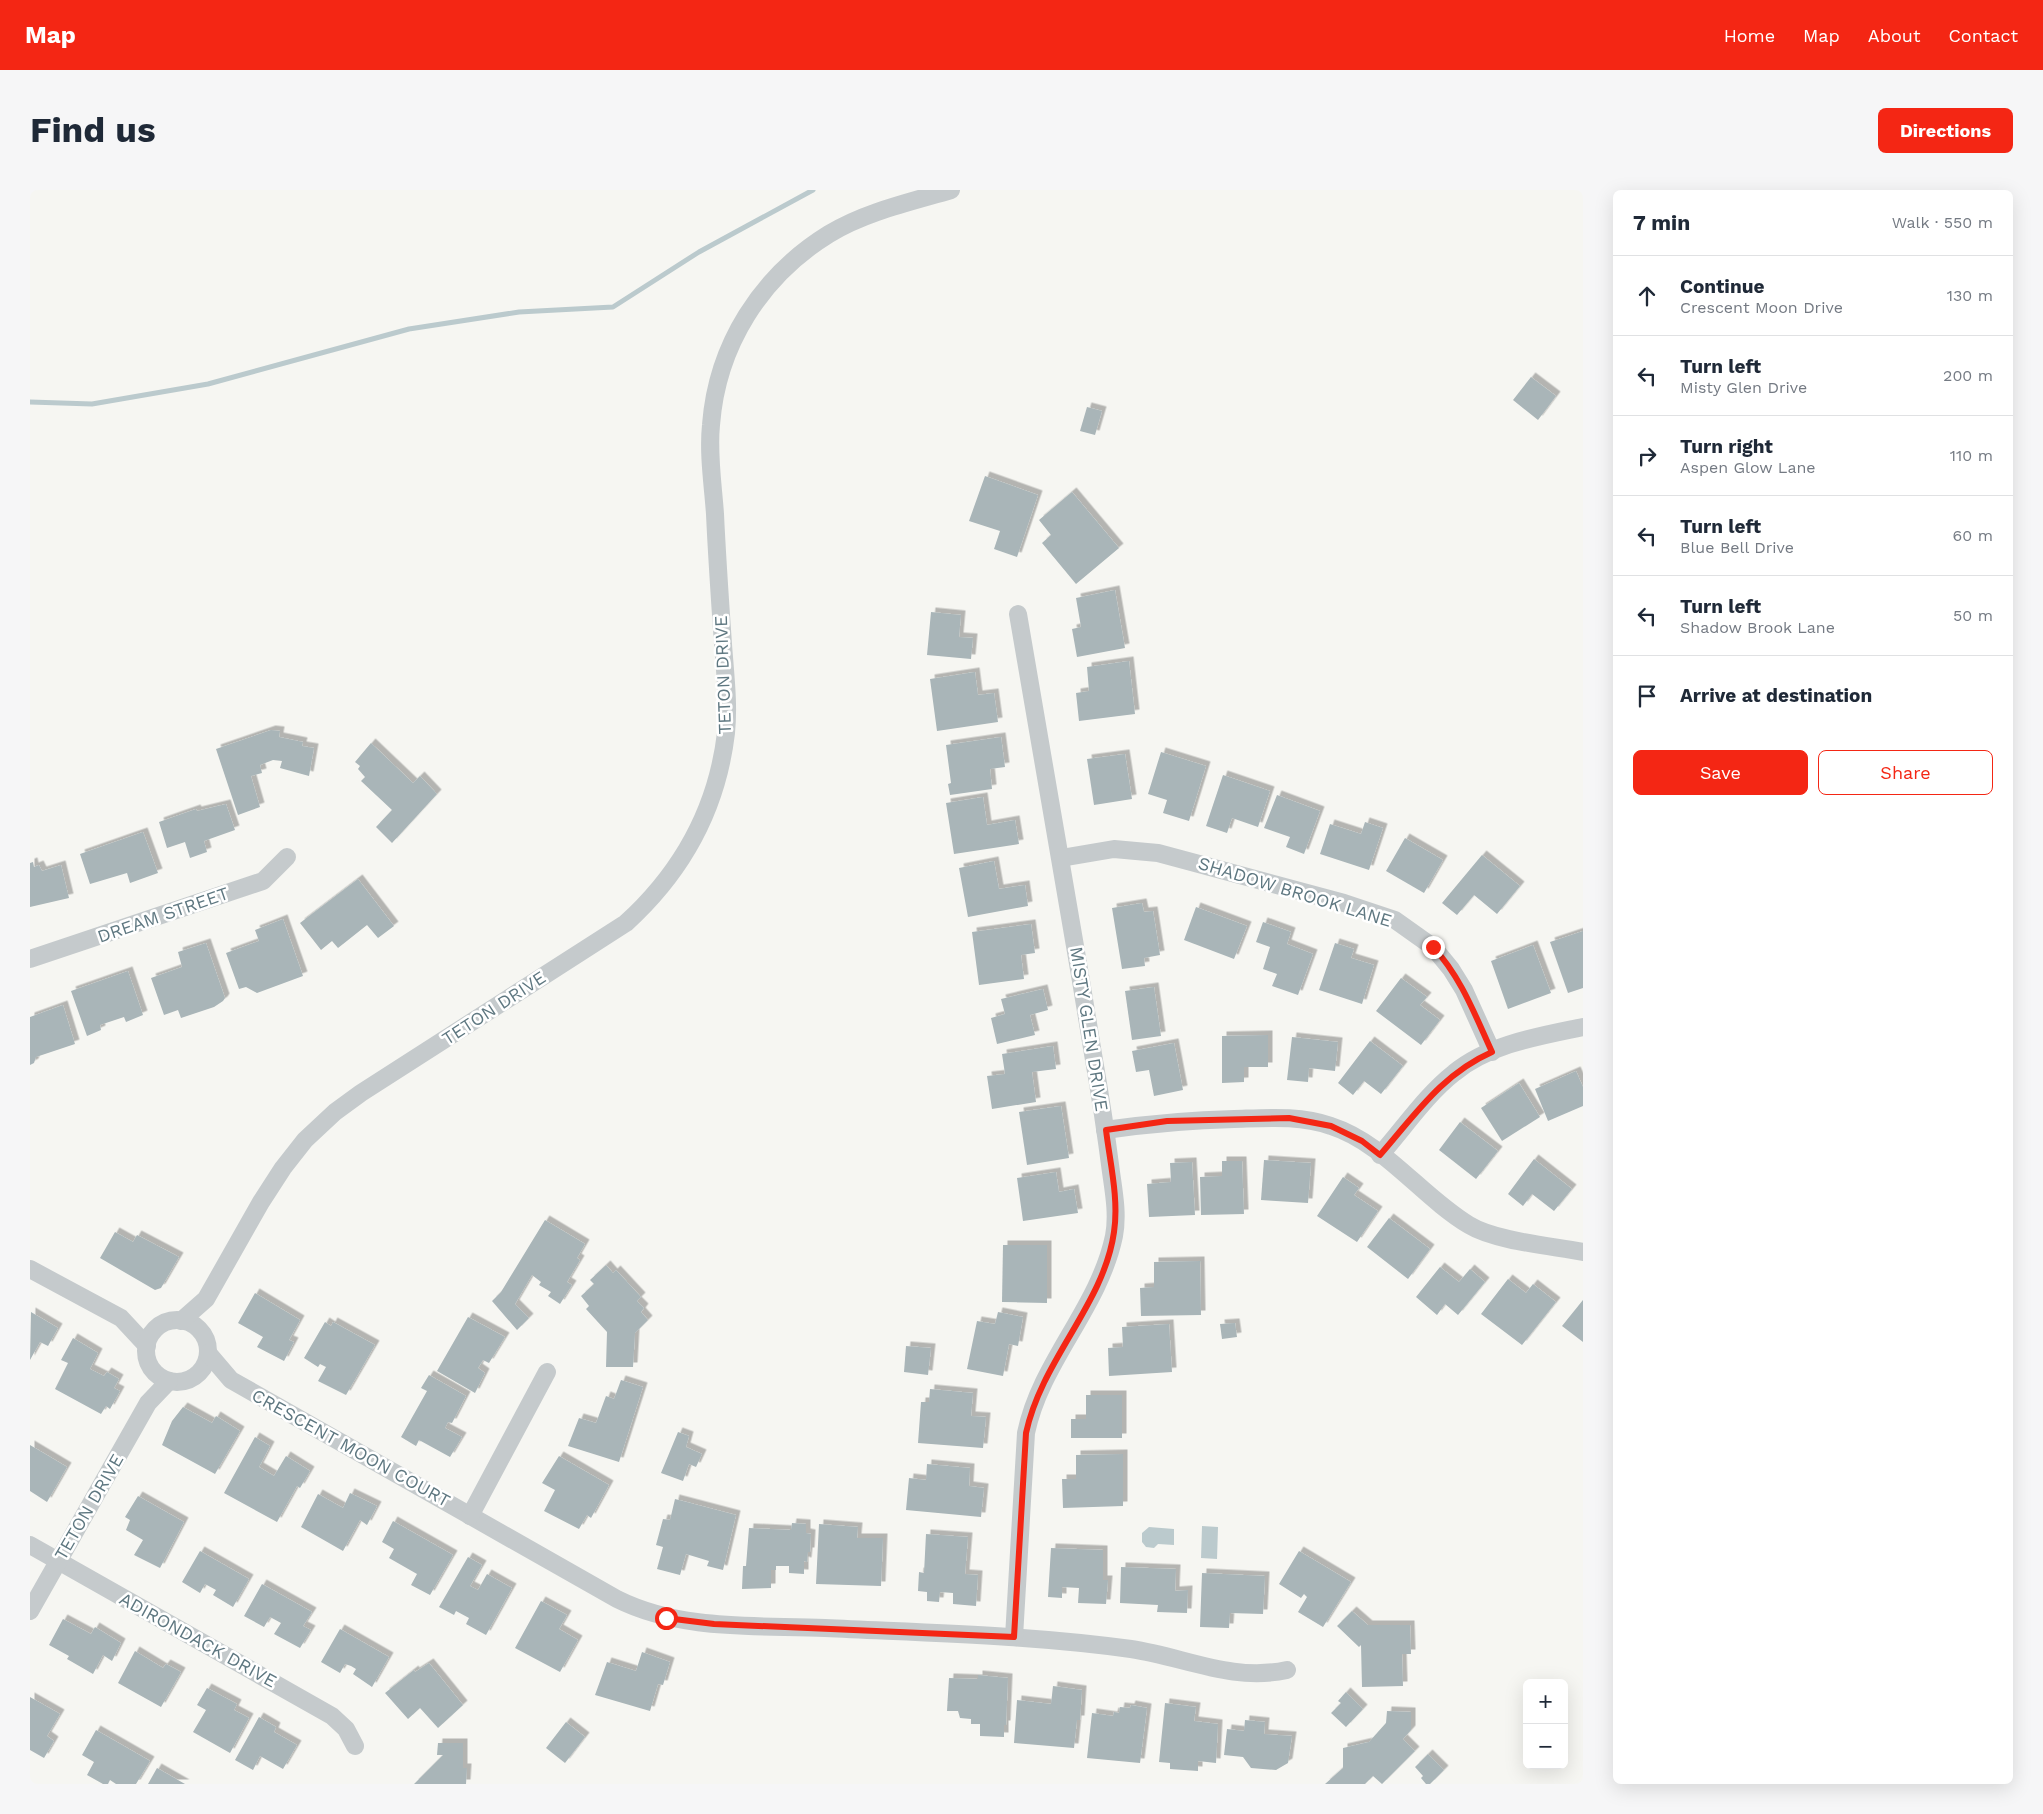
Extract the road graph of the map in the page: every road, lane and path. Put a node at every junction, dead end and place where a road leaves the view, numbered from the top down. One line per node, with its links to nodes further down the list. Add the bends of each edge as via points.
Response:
1 (950, 190): 12 (street, TETON DRIVE, via 855,221 830,233 804,252 758,297 725,359 715,395 710,442 726,731 722,763 707,810 686,854 655,894 626,923 361,1093 312,1134 271,1184)
2 (1018, 614): 4 (street, MISTY GLEN DRIVE)
3 (287, 857): 5 (street, DREAM STREET, via 263,881)
4 (1061, 858): 7 (street, SHADOW BROOK LANE, via 1114,849 1158,853 1395,920 1433,947 1451,969); 8 (street, MISTY GLEN DRIVE)
5 (30, 959)
6 (1583, 1027): 7 (street)
7 (1492, 1052): 9 (street, via 1467,1064 1445,1081)
8 (1106, 1130): 9 (street, via 1167,1121 1289,1118 1331,1126 1362,1141); 29 (street, MISTY GLEN DRIVE, via 1116,1210 1114,1235 1097,1285 1042,1383 1029,1419)
9 (1380, 1155): 10 (street, via 1471,1227)
10 (1583, 1252)
11 (30, 1269): 13 (street)
12 (206, 1299): 14 (street, TETON DRIVE); 16 (street, TETON DRIVE)
13 (120, 1318): 15 (street); 17 (street)
14 (181, 1321): 15 (street); 16 (street, via 192,1324)
15 (159, 1326): 17 (street)
16 (201, 1332): 18 (street, via 207,1342)
17 (147, 1346): 19 (street)
18 (208, 1353): 21 (street, via 205,1366); 22 (street, CRESCENT MOON COURT)
19 (151, 1368): 23 (street); 24 (street, TETON DRIVE)
20 (547, 1372): 25 (street)
21 (195, 1376): 22 (street, CRESCENT MOON COURT); 23 (street, via 181,1382)
22 (231, 1380): 25 (street, CRESCENT MOON COURT)
23 (169, 1381): 24 (street, TETON DRIVE)
24 (148, 1403): 27 (street, TETON DRIVE)
25 (470, 1516): 29 (street, CRESCENT MOON COURT, via 617,1599 655,1615 714,1624)
26 (30, 1545): 27 (street, ADIRONDACK DRIVE)
27 (58, 1561): 28 (street, TETON DRIVE); 31 (street, ADIRONDACK DRIVE, via 332,1716 346,1729)
28 (30, 1611)
29 (1014, 1637): 30 (street, CRESCENT MOON COURT, via 1148,1652 1243,1674 1271,1674)
30 (1287, 1670)
31 (355, 1746)

